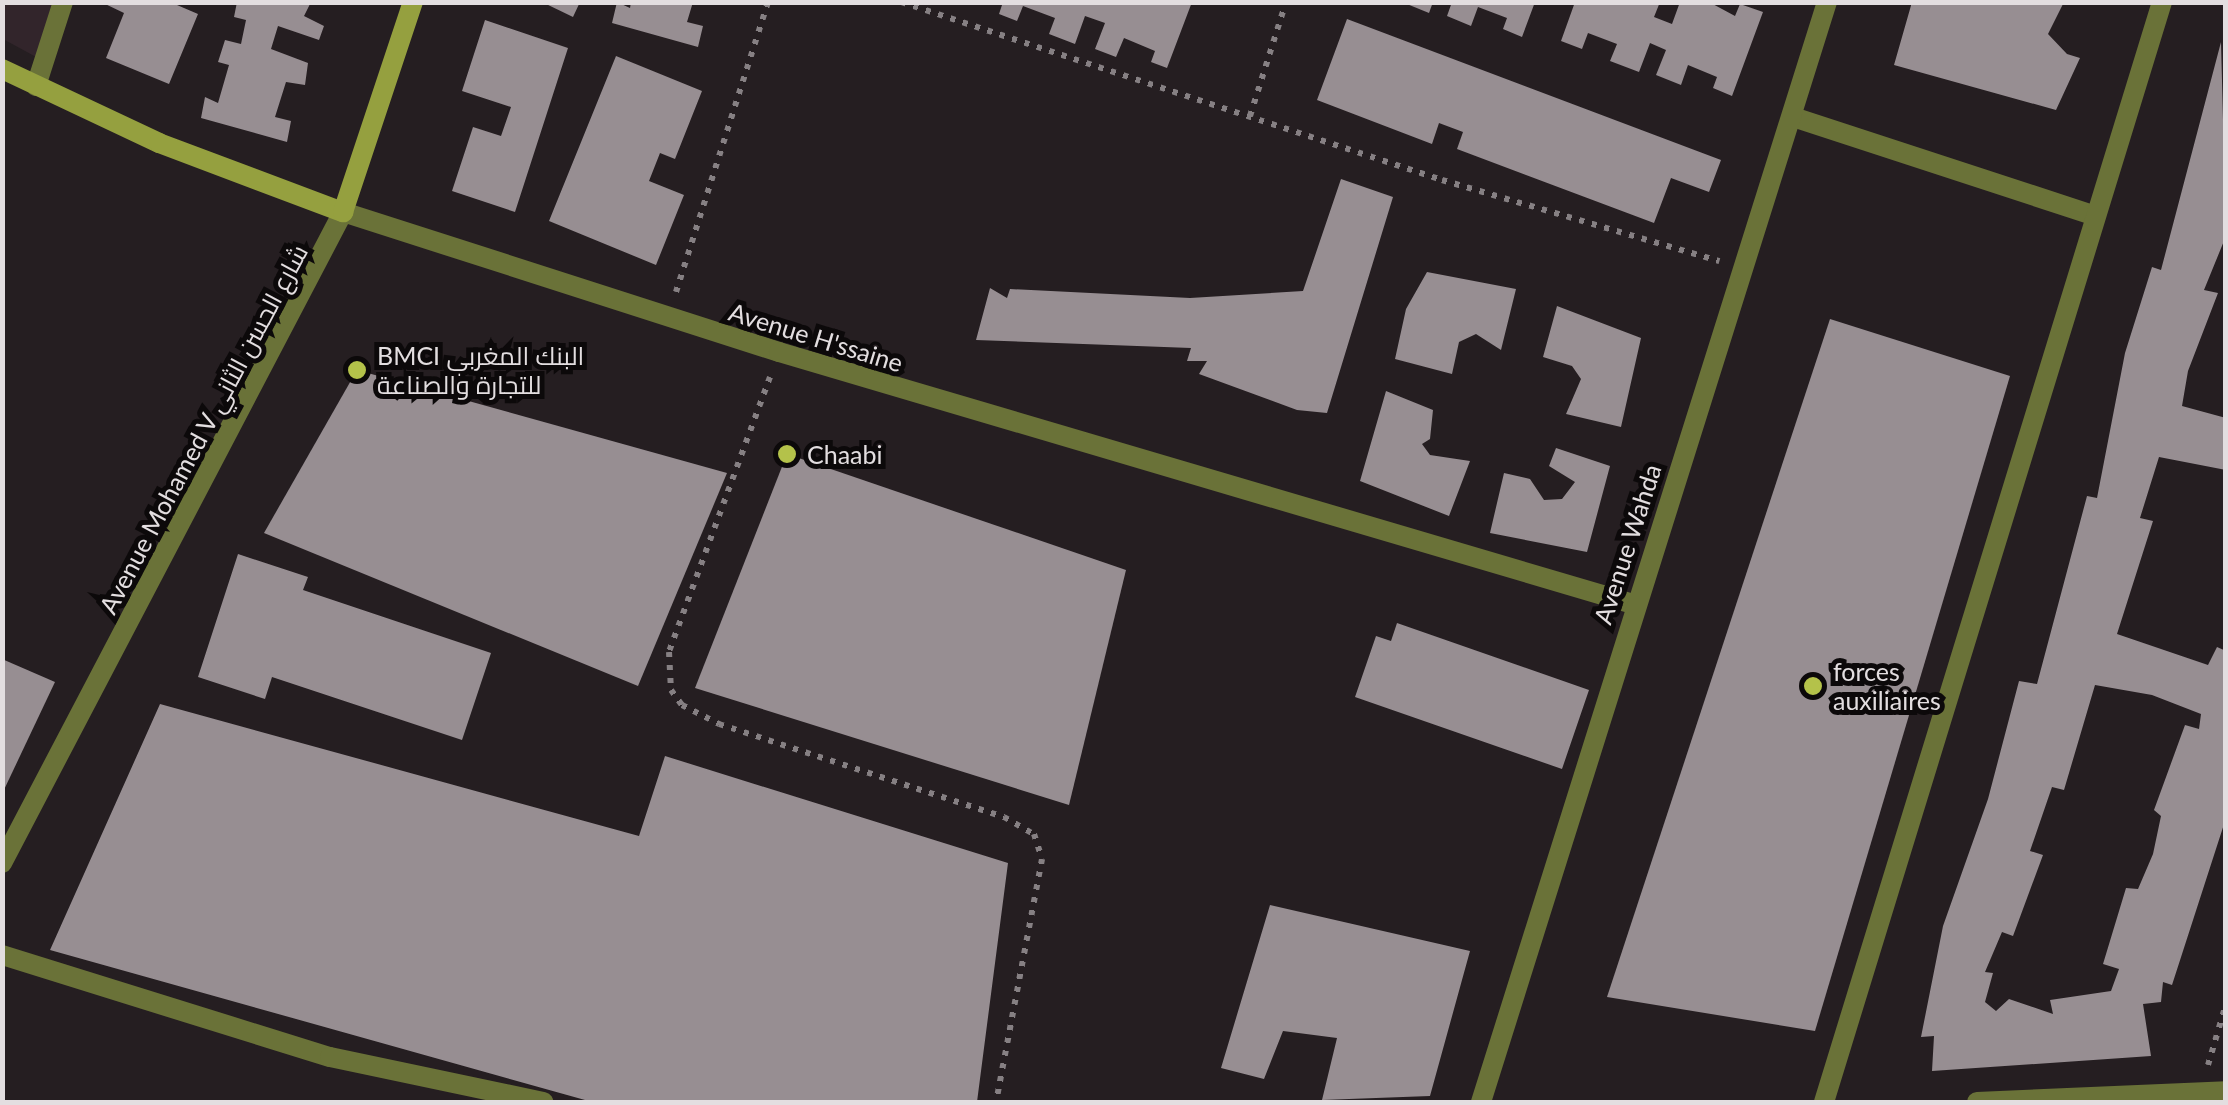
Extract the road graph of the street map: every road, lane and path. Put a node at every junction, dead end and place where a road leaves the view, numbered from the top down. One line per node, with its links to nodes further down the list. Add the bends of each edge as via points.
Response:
1 (63, 2): 9 (street)
2 (414, 2): 12 (street, Avenue Mohamed V شارع الحسن الثاني)
3 (768, 2): 15 (path)
4 (900, 2): 10 (path)
5 (1286, 2): 10 (path)
6 (1827, 2): 11 (street, Avenue Wahda)
7 (2162, 2): 13 (street)
8 (2, 68): 9 (street, Avenue H'ssaine)
9 (36, 86): 12 (street, Avenue H'ssaine, via 160,143)
10 (1250, 116): 14 (path)
11 (1793, 117): 13 (street); 14 (street, Avenue Wahda)
12 (342, 212): 15 (street, Avenue H'ssaine); 18 (street, Avenue Mohamed V شارع الحسن الثاني)
13 (2093, 216): 27 (street)
14 (1744, 268): 17 (street, Avenue Wahda)
15 (668, 317): 16 (street, Avenue H'ssaine)
16 (779, 352): 17 (street, Avenue H'ssaine); 25 (path, via 669,652 671,690 682,705 719,724 1004,817 1034,834 1042,859)
17 (1633, 604): 26 (street, Avenue Wahda)
18 (2, 863)
19 (2, 955): 24 (street, via 330,1057)
20 (2226, 1004): 22 (path)
21 (2226, 1091): 22 (street)
22 (2201, 1092): 23 (street)
23 (2099, 1100): 28 (street)
24 (543, 1102)
25 (996, 1102)
26 (1482, 1102)
27 (1824, 1102)
28 (1977, 1102)

